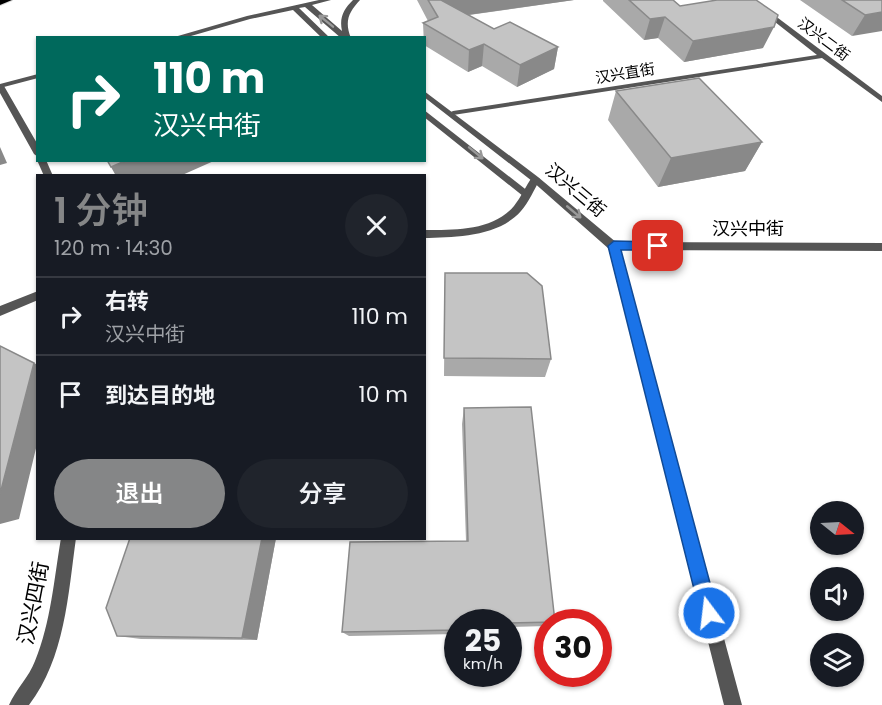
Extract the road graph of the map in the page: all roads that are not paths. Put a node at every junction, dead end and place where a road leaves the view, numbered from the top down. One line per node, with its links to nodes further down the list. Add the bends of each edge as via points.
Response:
1 (8, 0): 5 (highway)
2 (328, 0): 6 (street)
3 (357, 0): 11 (street, via 344,16)
4 (750, 0): 12 (street, 汉兴二街)
5 (0, 2)
6 (306, 4): 7 (street); 10 (street, one-way to 6)
7 (294, 7): 8 (street); 9 (street)
8 (182, 36)
9 (325, 36)
10 (345, 36)
11 (346, 36)
12 (823, 56): 16 (street, 汉兴二街); 17 (street, 汉兴直街)
13 (36, 77): 14 (street)
14 (0, 86): 19 (street)
15 (426, 94): 17 (street, 汉兴三街)
16 (882, 100)
17 (453, 113): 18 (street, 汉兴直街); 20 (street, 汉兴三街)
18 (428, 114): 21 (street, 汉兴三街, one-way to 21)
19 (36, 150)
20 (535, 179): 21 (street); 23 (street, 汉兴三街, one-way to 23)
21 (526, 194): 22 (street, via 516,211 500,222 457,234)
22 (426, 234)
23 (614, 246): 24 (street, 汉兴中街); 29 (street)
24 (882, 247)
25 (36, 296): 26 (street)
26 (0, 311)
27 (69, 540): 28 (street, 汉兴四街, via 48,654 31,691)
28 (18, 705)
29 (733, 705)

